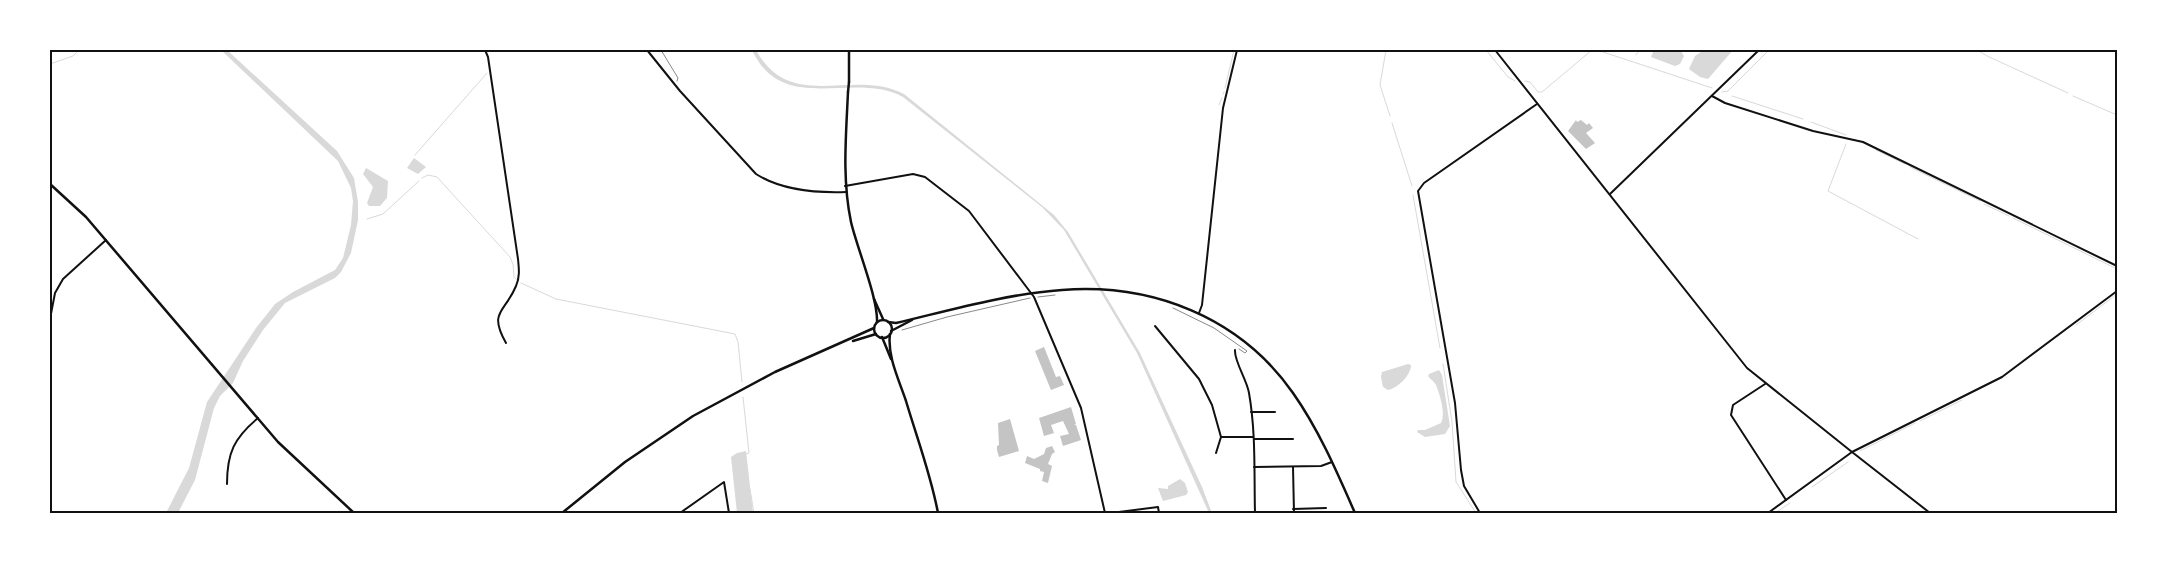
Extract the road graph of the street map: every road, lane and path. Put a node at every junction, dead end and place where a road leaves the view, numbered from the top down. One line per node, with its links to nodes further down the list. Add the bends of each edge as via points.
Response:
1 (485, 50): 33 (street, via 518,259 519,277 498,317 498,326)
2 (647, 50): 8 (street)
3 (661, 50): 8 (path, via 678,78)
4 (849, 50): 12 (main road)
5 (1238, 50): 21 (street, via 1224,108 1202,305)
6 (1495, 50): 10 (street)
7 (1759, 50): 9 (street)
8 (676, 86): 13 (street, via 761,177 794,188)
9 (1712, 96): 14 (street); 16 (street, via 1813,131 1863,142)
10 (1538, 104): 14 (street); 64 (street, via 1424,183 1418,191 1455,404 1464,486)
11 (50, 184): 15 (main road)
12 (846, 186): 13 (main road); 19 (street, via 912,174 926,177 969,211)
13 (846, 192): 17 (main road)
14 (1610, 194): 37 (street, via 1731,350)
15 (106, 240): 23 (street, via 63,279 55,294); 40 (main road)
16 (2117, 266)
17 (871, 291): 24 (main road); 25 (main road)
18 (2117, 291): 44 (street, via 2002,377)
19 (1032, 296): 21 (main road, via 1092,288 1110,289 1156,297); 22 (main road); 29 (path); 58 (street, via 1081,408)
20 (1168, 306): 35 (path, via 1214,328 1247,351)
21 (1198, 313): 46 (main road, via 1236,336 1278,374 1304,409)
22 (921, 317): 26 (main road); 30 (main road)
23 (50, 319)
24 (883, 320): 25 (main road); 26 (main road)
25 (877, 322): 28 (main road)
26 (888, 322): 30 (main road)
27 (1155, 326): 41 (street, via 1200,379 1210,398)
28 (874, 328): 31 (main road); 34 (main road)
29 (899, 331)
30 (890, 332): 32 (main road); 36 (main road, via 888,342)
31 (876, 334): 32 (main road); 34 (main road)
32 (882, 337): 36 (main road)
33 (506, 343)
34 (837, 346): 54 (main road, via 775,372 693,416 625,462)
35 (1235, 350): 38 (street, via 1249,391)
36 (895, 367): 57 (main road)
37 (1766, 384): 44 (street); 50 (street, via 1733,406 1731,414)
38 (1251, 412): 39 (street); 42 (street)
39 (1275, 412)
40 (258, 418): 49 (street, via 232,448 227,462); 53 (main road, via 291,455)
41 (1221, 438): 42 (street); 45 (street)
42 (1254, 438): 43 (street); 47 (street)
43 (1293, 439)
44 (1852, 452): 50 (street); 66 (street)
45 (1216, 453)
46 (1332, 462): 48 (street, via 1321,466); 63 (main road)
47 (1254, 467): 48 (street); 61 (street)
48 (1293, 467): 52 (street)
49 (227, 484)
50 (1786, 500): 65 (street)
51 (1326, 508): 52 (street)
52 (1294, 509): 62 (street)
53 (354, 513)
54 (562, 513)
55 (680, 513): 56 (street, via 724,482)
56 (729, 513)
57 (938, 513)
58 (1105, 513)
59 (1111, 513): 60 (street, via 1158,506)
60 (1159, 513)
61 (1255, 513)
62 (1294, 513)
63 (1355, 513)
64 (1480, 513)
65 (1768, 513)
66 (1930, 513)

